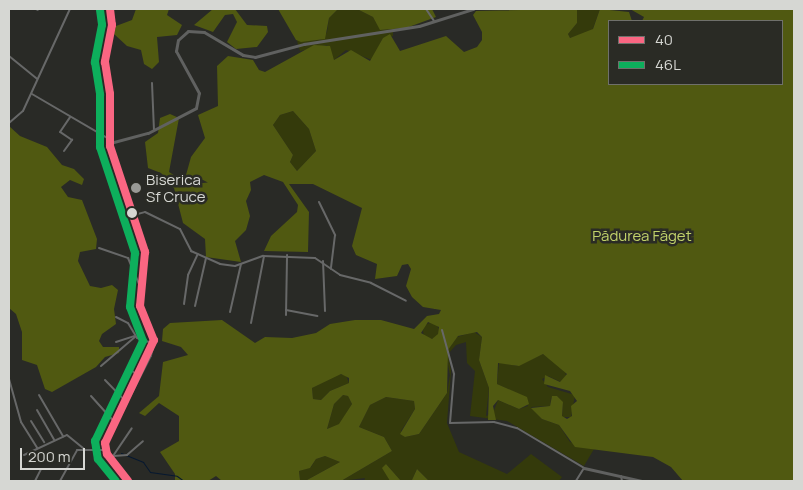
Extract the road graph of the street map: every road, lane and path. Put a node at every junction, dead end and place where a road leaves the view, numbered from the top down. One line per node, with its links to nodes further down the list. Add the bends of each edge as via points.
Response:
1 (70, 9): 7 (street)
2 (110, 9): 13 (main road, via 112,25 105,56)
3 (426, 9): 5 (street)
4 (473, 9): 5 (main road)
5 (434, 21): 12 (main road, via 253,57 243,56 201,32 188,31 178,40 176,53 198,92 199,101 192,111)
6 (9, 56): 7 (street)
7 (37, 80): 9 (street)
8 (152, 83): 12 (street)
9 (32, 94): 10 (street); 11 (street, via 23,111)
10 (70, 117): 13 (street); 14 (street, via 60,132 72,140)
11 (9, 123)
12 (154, 130): 13 (main road)
13 (109, 141): 16 (main road)
14 (64, 151)
15 (319, 202): 24 (street, via 335,235)
16 (134, 215): 18 (street, via 145,212 180,229 187,246); 25 (main road, via 146,257)
17 (100, 248): 25 (street, via 128,258)
18 (198, 254): 21 (street); 27 (street, via 188,275)
19 (287, 255): 20 (street); 22 (street); 29 (street)
20 (264, 256): 23 (street); 35 (street)
21 (206, 258): 23 (street, via 228,266); 28 (street)
22 (323, 260): 24 (street); 30 (street)
23 (241, 264): 31 (street)
24 (331, 269): 26 (street)
25 (141, 289): 39 (main road, via 141,310)
26 (406, 301)
27 (184, 304)
28 (195, 306)
29 (286, 310): 32 (street); 33 (street)
30 (325, 311)
31 (230, 312)
32 (286, 315)
33 (317, 316)
34 (116, 317): 37 (street, via 128,323)
35 (251, 323)
36 (442, 330): 61 (street, via 453,366 452,424 511,425)
37 (135, 337): 38 (street); 39 (street); 40 (street)
38 (116, 342)
39 (154, 343): 42 (main road)
40 (101, 366)
41 (129, 368): 42 (street)
42 (138, 376): 47 (main road)
43 (9, 379): 56 (street, via 21,422)
44 (105, 380): 47 (street)
45 (39, 395): 52 (street)
46 (91, 396): 50 (street)
47 (125, 401): 50 (main road)
48 (37, 410): 53 (street)
49 (31, 421): 55 (street)
50 (115, 423): 58 (main road)
51 (132, 428): 60 (street)
52 (64, 436): 53 (street); 57 (street, via 69,436)
53 (54, 441): 55 (street)
54 (143, 441): 60 (street, via 127,455)
55 (44, 443): 56 (street)
56 (36, 448): 59 (street)
57 (83, 448): 58 (street); 65 (street, via 77,450)
58 (105, 450): 60 (main road)
59 (24, 456)
60 (113, 457): 66 (main road)
61 (584, 468): 63 (main road); 67 (street)
62 (41, 469): 64 (street)
63 (621, 476): 68 (street); 69 (main road)
64 (35, 481)
65 (60, 481)
66 (128, 481)
67 (576, 481)
68 (622, 481)
69 (642, 481)

